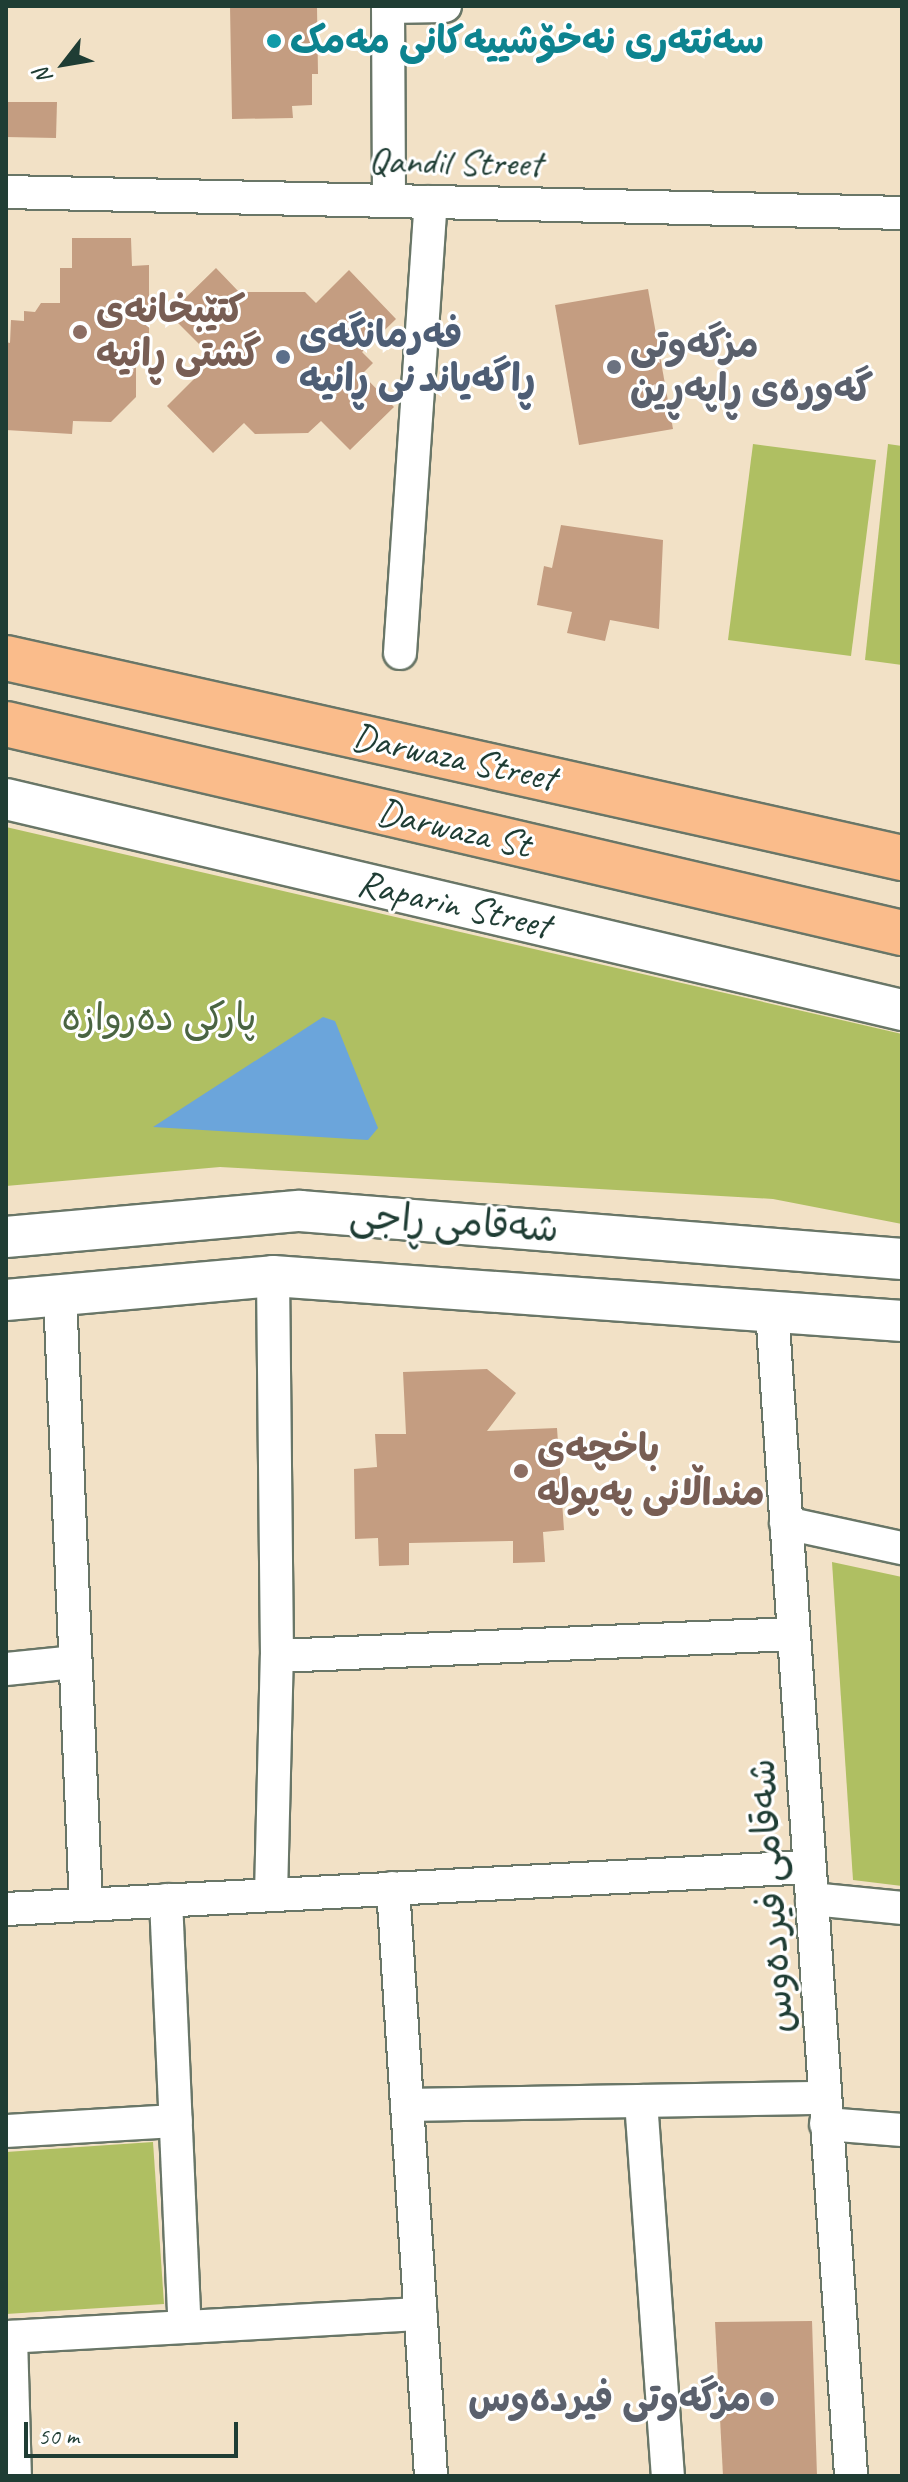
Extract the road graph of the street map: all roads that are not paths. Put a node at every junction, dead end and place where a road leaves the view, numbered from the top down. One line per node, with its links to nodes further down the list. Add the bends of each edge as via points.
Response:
1 (388, 6): 2 (street); 4 (street)
2 (445, 6)
3 (6, 192): 4 (street, Qandil Street)
4 (389, 201): 5 (street, Qandil Street)
5 (431, 202): 6 (street, Qandil Street); 7 (street)
6 (902, 213)
7 (400, 653)
8 (6, 658): 10 (highway, Darwaza Street)
9 (6, 724): 12 (highway, Darwaza St)
10 (547, 777): 12 (highway); 13 (highway, Darwaza Street)
11 (6, 799): 15 (street, Raparin Street)
12 (531, 846): 14 (highway, Darwaza St)
13 (902, 858)
14 (902, 933)
15 (902, 1010)
16 (6, 1237): 17 (street, شەقامی ڕاجی, via 300,1211)
17 (884, 1256): 22 (street)
18 (273, 1276): 19 (street, شەقامی ڕاجی); 21 (street, شەقامی ڕاجی); 27 (street)
19 (60, 1295): 20 (street, شەقامی ڕاجی); 28 (street)
20 (6, 1300)
21 (772, 1310): 22 (street, شەقامی ڕاجی); 24 (street, شەقامی فیردەوس)
22 (857, 1316): 23 (street, شەقامی ڕاجی)
23 (902, 1321)
24 (786, 1523): 25 (street); 26 (street, شەقامی فیردەوس)
25 (902, 1548)
26 (794, 1634): 27 (street); 30 (street, شەقامی فیردەوس)
27 (277, 1656): 32 (street)
28 (75, 1662): 29 (street); 35 (street)
29 (6, 1669)
30 (809, 1867): 31 (street); 33 (street, شەقامی فیردەوس)
31 (393, 1888): 32 (street); 39 (street)
32 (271, 1895): 34 (street)
33 (812, 1899): 36 (street); 40 (street, شەقامی فیردەوس)
34 (166, 1900): 35 (street); 41 (street)
35 (86, 1904): 37 (street)
36 (902, 1908)
37 (6, 1909)
38 (641, 2101): 39 (street); 40 (street); 49 (street)
39 (407, 2105): 44 (street)
40 (826, 2111): 42 (street); 50 (street, شەقامی فیردەوس)
41 (176, 2121): 43 (street); 45 (street)
42 (902, 2130)
43 (6, 2131)
44 (420, 2314): 45 (street); 48 (street)
45 (185, 2327): 46 (street)
46 (8, 2337): 47 (street)
47 (15, 2476)
48 (431, 2476)
49 (668, 2476)
50 (851, 2476)

